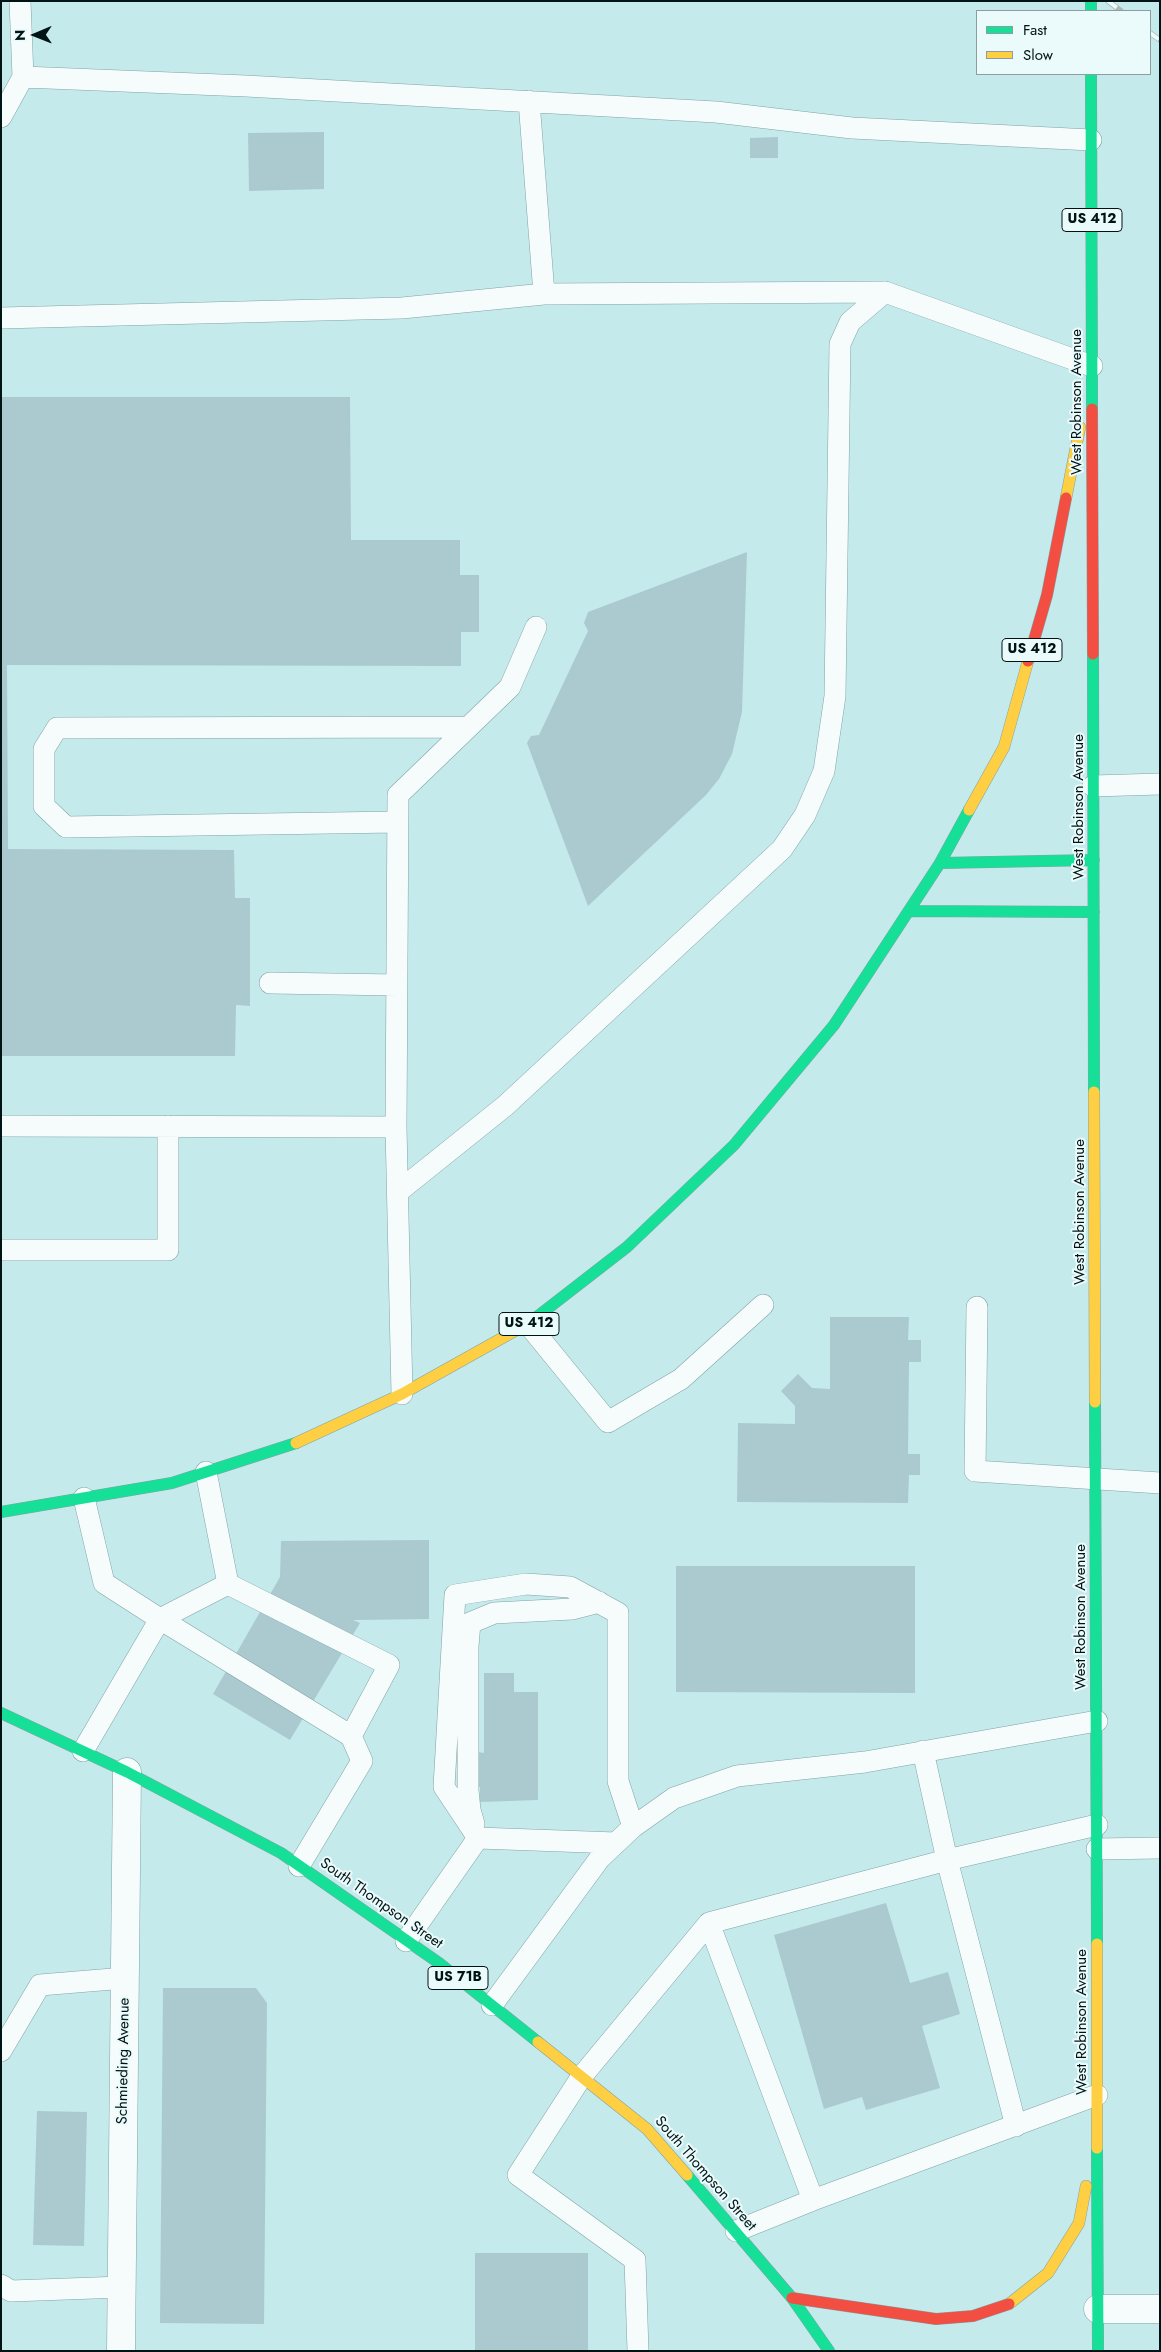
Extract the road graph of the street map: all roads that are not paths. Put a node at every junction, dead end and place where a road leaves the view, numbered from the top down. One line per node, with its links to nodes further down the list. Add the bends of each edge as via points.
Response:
1 (20, 1): 3 (lane)
2 (1091, 75): 6 (highway, West Robinson Avenue / US 412)
3 (24, 77): 4 (lane); 5 (lane)
4 (529, 101): 6 (lane, via 716,112 852,128); 8 (lane)
5 (1, 116)
6 (1091, 140): 10 (highway, West Robinson Avenue / US 412)
7 (885, 292): 8 (lane); 10 (lane); 25 (lane, via 850,322 840,344 835,696 824,771 805,815 782,849 512,1100)
8 (544, 294): 9 (lane, via 402,308)
9 (1, 318)
10 (1092, 366): 14 (highway, West Robinson Avenue / US 412); 17 (highway, US 412, via 1047,595 1004,747)
11 (536, 627): 12 (lane, via 510,687)
12 (468, 727): 15 (lane, via 398,795); 15 (lane, via 57,728 44,750 44,806 66,827)
13 (1160, 784): 14 (lane)
14 (1093, 786): 16 (highway, West Robinson Avenue / US 412)
15 (397, 822): 21 (lane)
16 (1094, 860): 17 (highway); 19 (highway, West Robinson Avenue / US 412)
17 (940, 864): 18 (highway, US 412)
18 (909, 911): 19 (highway); 29 (highway, US 412, via 834,1025 734,1145 627,1247)
19 (1094, 912): 32 (highway, West Robinson Avenue)
20 (270, 983): 21 (lane)
21 (397, 985): 24 (lane)
22 (1, 1126): 23 (lane)
23 (168, 1126): 24 (lane); 26 (lane, via 168,1250)
24 (396, 1127): 25 (lane)
25 (399, 1192): 30 (lane)
26 (1, 1250)
27 (763, 1305): 29 (lane, via 681,1379 608,1422)
28 (977, 1306): 32 (lane, via 975,1471)
29 (528, 1324): 30 (highway, US 412)
30 (402, 1394): 31 (highway, US 412, via 287,1446)
31 (206, 1472): 34 (highway, US 412, via 172,1483); 36 (lane)
32 (1096, 1477): 33 (lane); 40 (highway, West Robinson Avenue)
33 (1160, 1483)
34 (84, 1498): 35 (highway, US 412); 38 (lane, via 104,1583)
35 (1, 1512)
36 (228, 1584): 38 (lane); 41 (lane, via 389,1665)
37 (599, 1602): 46 (lane, via 618,1613 618,1781); 47 (lane, via 572,1609 494,1613 470,1623 468,1790); 47 (lane, via 570,1587 526,1584 455,1595 444,1787)
38 (160, 1619): 41 (lane); 42 (lane)
39 (1, 1713): 42 (highway, South Thompson Street / US 71B)
40 (1096, 1720): 43 (lane); 45 (highway, West Robinson Avenue)
41 (351, 1736): 52 (lane, via 362,1761)
42 (83, 1751): 44 (highway, South Thompson Street / US 71B)
43 (923, 1751): 46 (lane, via 865,1762 737,1776 674,1798); 51 (lane)
44 (127, 1772): 52 (highway, South Thompson Street / US 71B, via 281,1853); 55 (street, Schmieding Avenue)
45 (1097, 1825): 50 (highway, West Robinson Avenue); 51 (lane)
46 (633, 1827): 48 (lane)
47 (478, 1838): 48 (lane); 54 (lane)
48 (616, 1843): 56 (lane, via 600,1858)
49 (1160, 1848): 50 (lane)
50 (1097, 1849): 59 (highway, West Robinson Avenue)
51 (947, 1860): 53 (lane); 61 (lane)
52 (299, 1866): 54 (highway, South Thompson Street / US 71B)
53 (709, 1923): 58 (lane); 62 (lane)
54 (406, 1941): 56 (highway, South Thompson Street / US 71B)
55 (125, 1978): 57 (lane, via 40,1985); 65 (street, Schmieding Avenue)
56 (492, 2005): 58 (highway, South Thompson Street / US 71B)
57 (1, 2051)
58 (582, 2076): 63 (highway, South Thompson Street / US 71B, via 648,2129); 70 (lane, via 518,2175 635,2260)
59 (1097, 2096): 60 (highway, West Robinson Avenue); 61 (lane)
60 (1098, 2124): 66 (highway, via 1079,2223 1048,2273 1007,2305 973,2316 936,2319); 67 (highway, West Robinson Avenue)
61 (1016, 2126): 62 (lane)
62 (813, 2200): 63 (lane)
63 (736, 2231): 66 (highway, South Thompson Street / US 71B)
64 (1, 2285): 65 (lane, via 11,2291)
65 (122, 2287): 69 (street, Schmieding Avenue)
66 (792, 2298): 71 (highway, South Thompson Street / US 71B)
67 (1098, 2309): 68 (street); 72 (highway, West Robinson Avenue)
68 (1160, 2309)
69 (121, 2351)
70 (638, 2351)
71 (829, 2351)
72 (1098, 2351)

